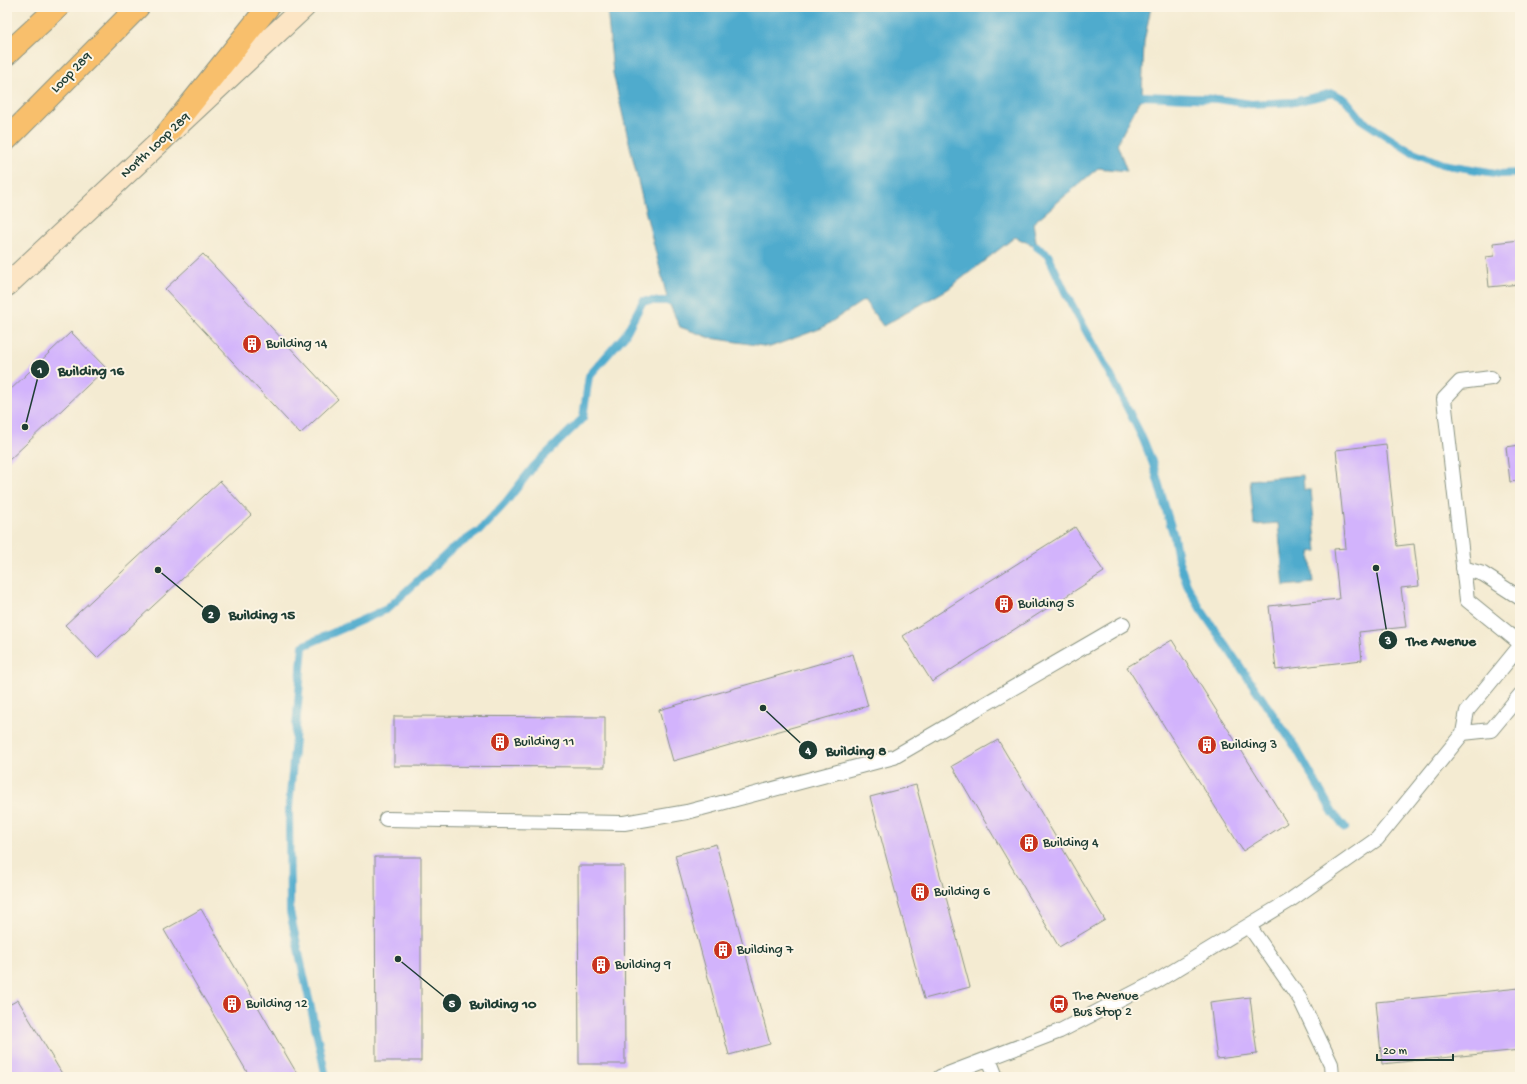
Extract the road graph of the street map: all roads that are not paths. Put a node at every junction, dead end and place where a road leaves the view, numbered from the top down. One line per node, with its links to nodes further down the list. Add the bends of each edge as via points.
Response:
1 (58, 7): 5 (highway)
2 (138, 7): 6 (highway, Loop 289)
3 (268, 7): 7 (highway)
4 (304, 7): 7 (main road, North Loop 289)
5 (7, 54)
6 (7, 139)
7 (162, 140): 8 (main road, North Loop 289)
8 (7, 285)
9 (1491, 378): 10 (lane, via 1460,382 1444,399)
10 (1463, 568): 11 (lane, via 1483,574); 13 (lane, via 1467,600)
11 (1520, 598)
12 (1124, 624): 16 (lane, via 894,756 687,812 624,823)
13 (1520, 644): 15 (lane, via 1467,711)
14 (1520, 695): 15 (lane, via 1491,730)
15 (1463, 733): 17 (lane, via 1377,839)
16 (386, 819)
17 (1249, 926): 18 (lane, via 1157,981 1060,1032); 21 (lane, via 1300,999 1330,1064)
18 (989, 1059): 19 (lane); 20 (lane)
19 (940, 1077)
20 (996, 1077)
21 (1332, 1077)

